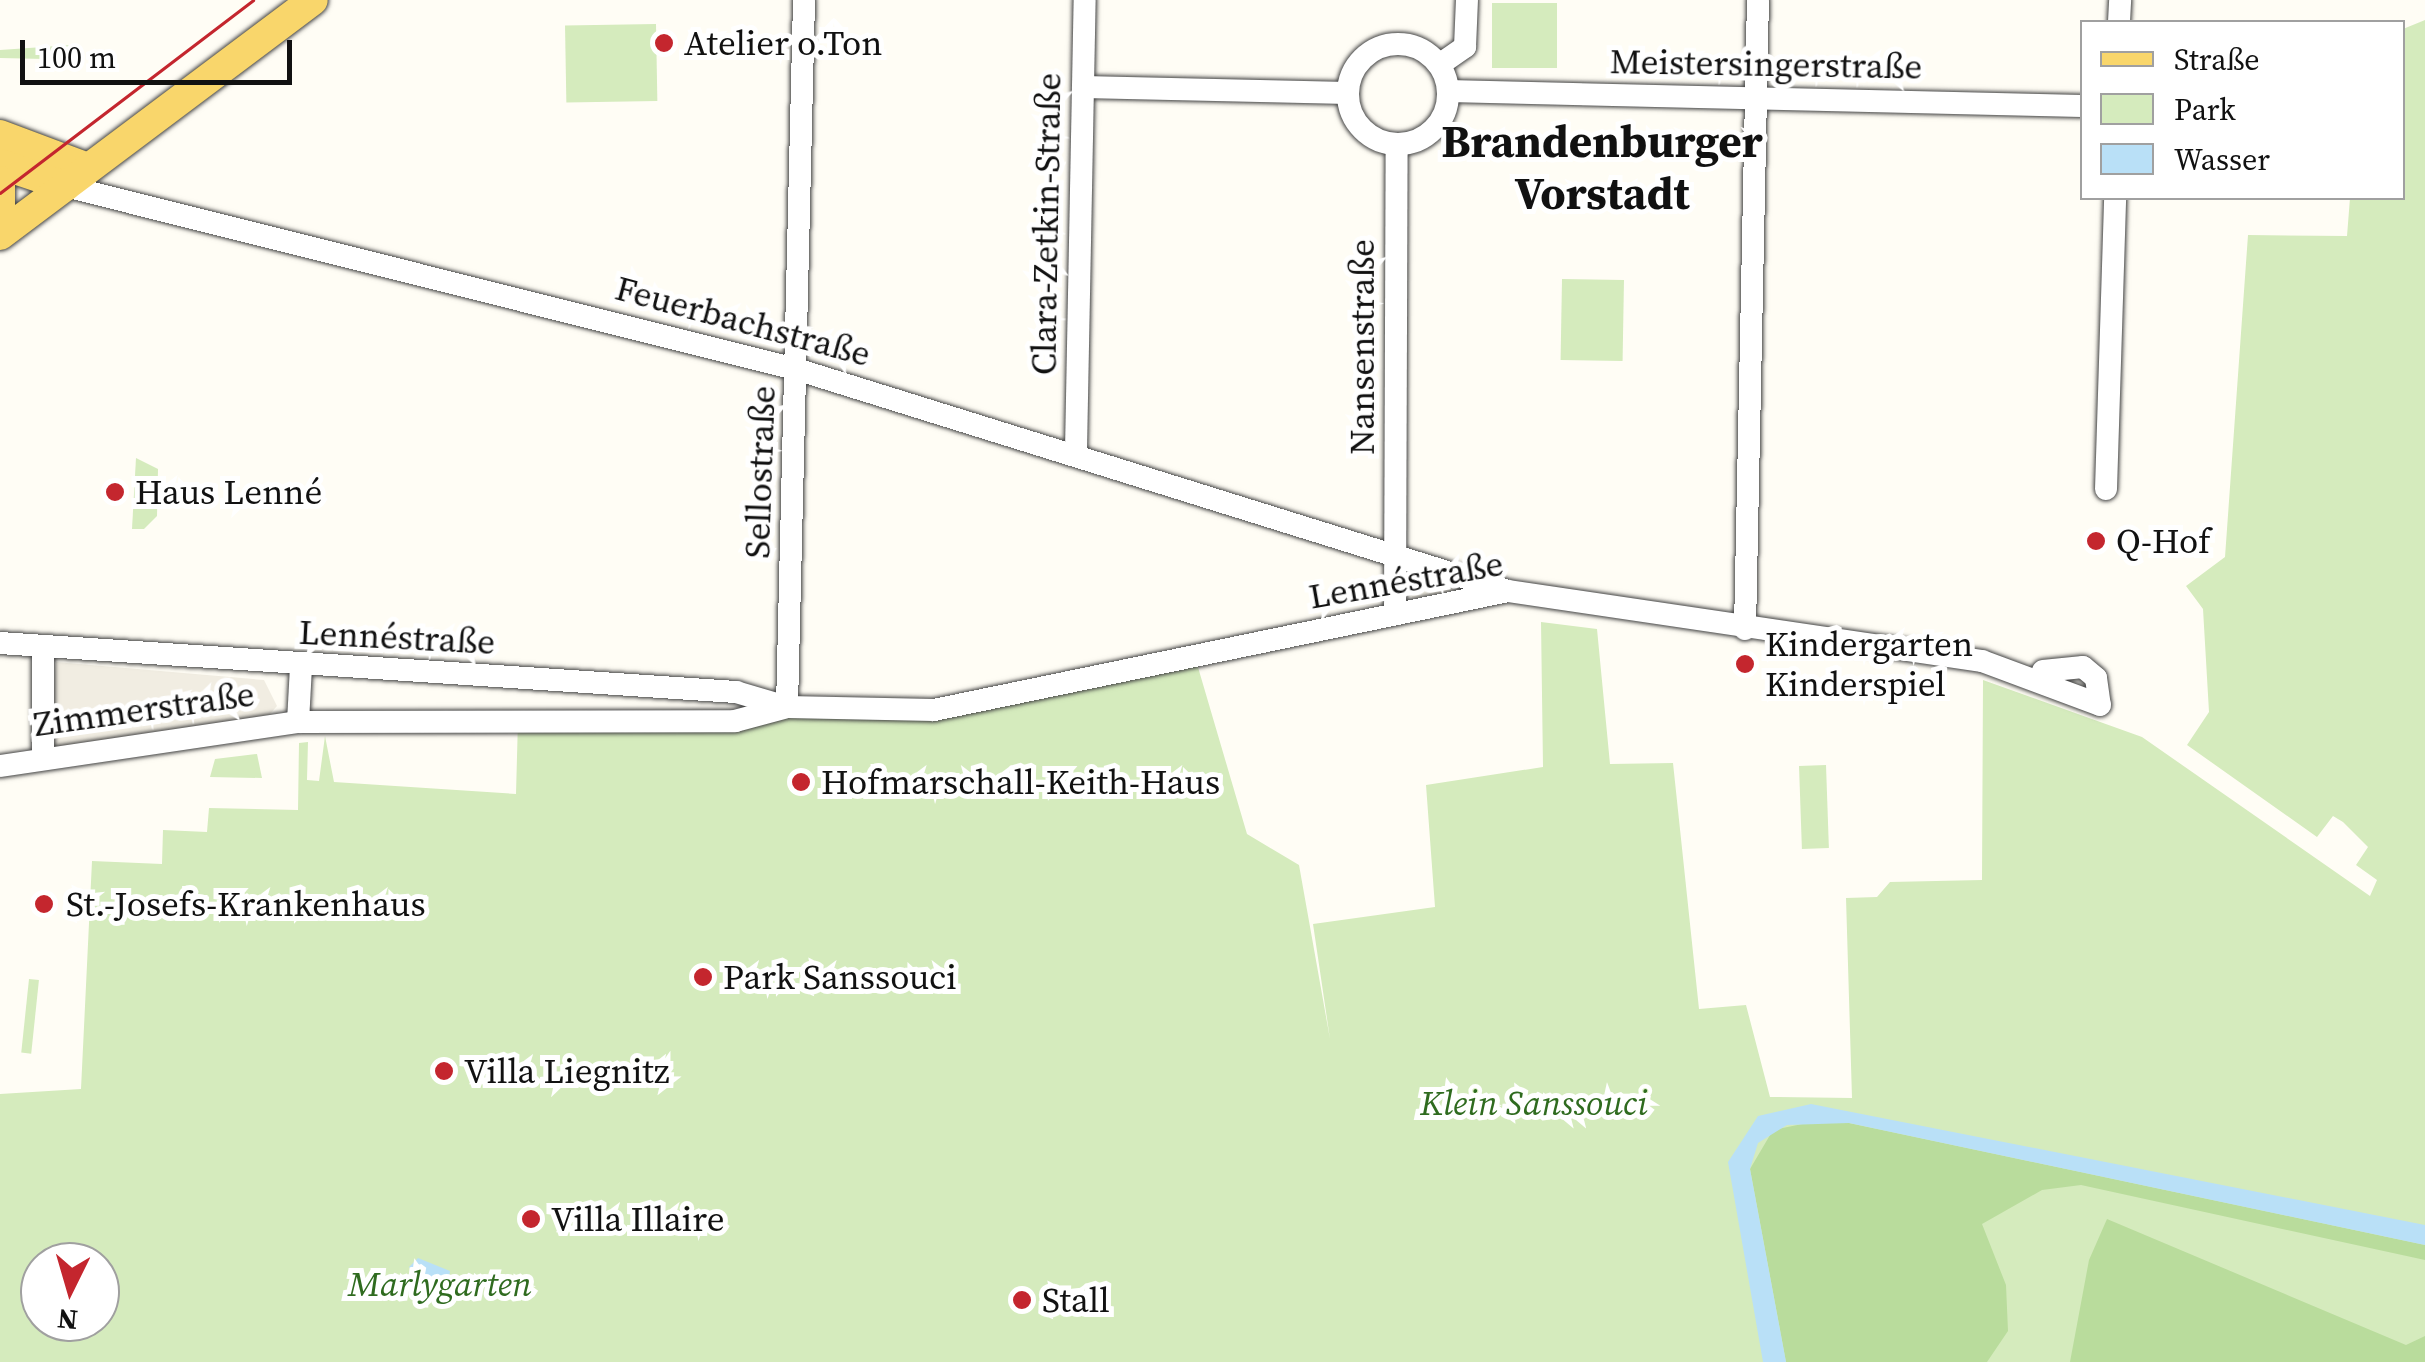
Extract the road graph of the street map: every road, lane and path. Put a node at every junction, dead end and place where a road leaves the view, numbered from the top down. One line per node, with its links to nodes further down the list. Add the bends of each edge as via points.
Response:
1 (313, 0): 15 (main road)
2 (804, 0): 20 (street, Sellostraße)
3 (1085, 0): 7 (street, Clara-Zetkin-Straße)
4 (1467, 0): 6 (street, via 1465,48)
5 (1758, 0): 10 (street)
6 (1438, 65): 8 (street); 9 (street, via 1414,47 1384,47 1358,64)
7 (1084, 87): 9 (street); 21 (street, Clara-Zetkin-Straße)
8 (1448, 91): 10 (street, Meistersingerstraße); 13 (street, via 1439,123)
9 (1348, 93): 13 (street, via 1368,134)
10 (1757, 98): 11 (street, Meistersingerstraße); 26 (street)
11 (2080, 106)
12 (0, 135): 15 (main road)
13 (1397, 144): 23 (street, Nansenstraße)
14 (0, 164): 15 (main road)
15 (76, 177): 19 (main road); 20 (street, Feuerbachstraße, via 141,202)
16 (0, 181): 18 (main road)
17 (2115, 200): 22 (street)
18 (0, 213)
19 (0, 235)
20 (799, 370): 21 (street, Feuerbachstraße); 31 (street, Sellostraße)
21 (1076, 450): 23 (street, Feuerbachstraße)
22 (2106, 489)
23 (1397, 550): 24 (street, Feuerbachstraße); 25 (street)
24 (1508, 591): 25 (street, Lennéstraße); 26 (street, Lennéstraße)
25 (1395, 613): 31 (street, Lennéstraße, via 934,710)
26 (1745, 630): 30 (street, Lennéstraße)
27 (0, 643): 28 (street, Lennéstraße)
28 (43, 646): 29 (street, Lennéstraße); 33 (street)
29 (301, 666): 31 (street, Lennéstraße, via 736,692); 32 (street)
30 (2043, 668)
31 (788, 707): 32 (street, Lennéstraße, via 736,721)
32 (298, 722): 33 (street, Zimmerstraße)
33 (43, 759): 34 (street, Zimmerstraße)
34 (0, 766)

